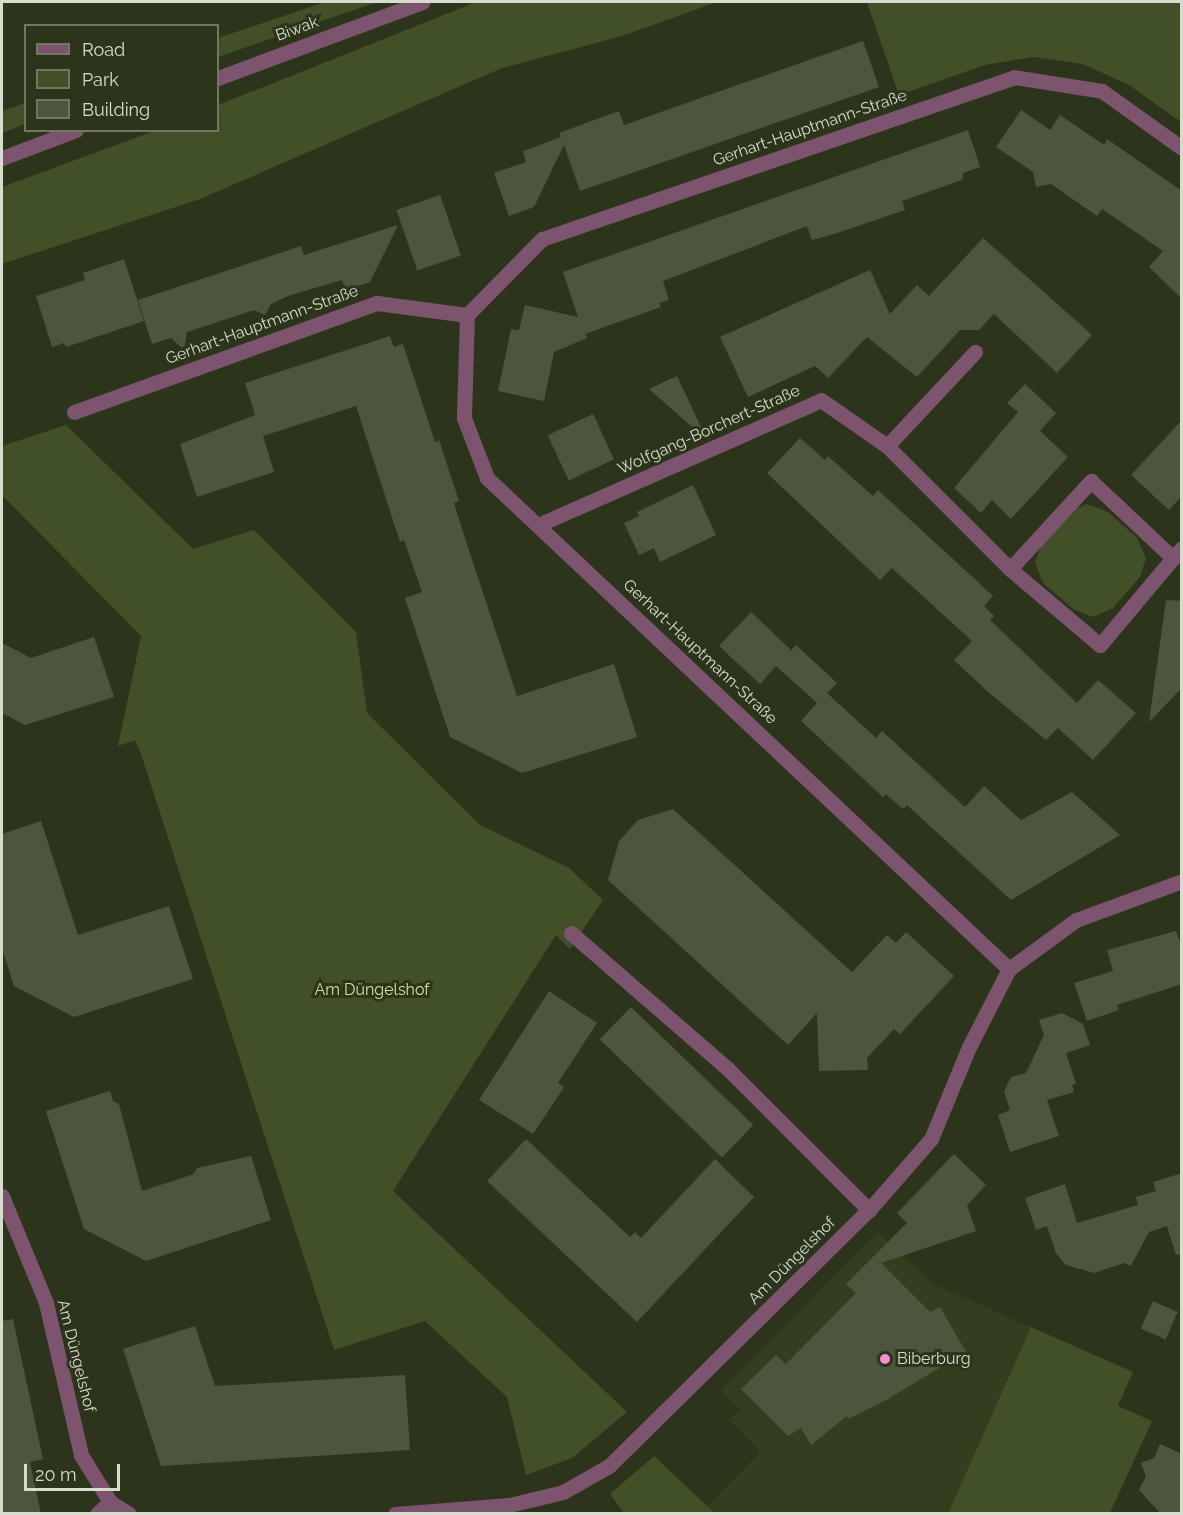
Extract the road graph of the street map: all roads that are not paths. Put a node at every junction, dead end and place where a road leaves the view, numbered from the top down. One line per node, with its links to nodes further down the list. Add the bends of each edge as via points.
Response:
1 (422, 2): 2 (street, Biwak)
2 (219, 78)
3 (71, 132): 5 (street)
4 (1182, 148): 6 (street, Gerhart-Hauptmann-Straße, via 1102,92 1014,77 542,239)
5 (2, 158)
6 (467, 315): 8 (street, Gerhart-Hauptmann-Straße, via 377,303); 10 (street, Gerhart-Hauptmann-Straße, via 464,418 487,478)
7 (975, 352): 9 (street)
8 (74, 412)
9 (887, 446): 10 (street, Wolfgang-Borchert-Straße, via 821,400); 12 (street, Wolfgang-Borchert-Straße)
10 (538, 525): 15 (street, Gerhart-Hauptmann-Straße)
11 (1177, 553): 12 (street, Wolfgang-Borchert-Straße, via 1091,481); 12 (street, Wolfgang-Borchert-Straße, via 1100,645)
12 (1010, 569)
13 (1182, 881): 15 (street, via 1076,920)
14 (571, 933): 17 (street, via 727,1068)
15 (1009, 969): 17 (street, via 969,1047 932,1139)
16 (2, 1196): 18 (street, Am Düngelshof, via 46,1303 81,1455)
17 (869, 1209): 21 (street, Am Düngelshof, via 609,1467 563,1492 509,1505)
18 (110, 1502): 19 (street); 20 (street, Am Düngelshof)
19 (97, 1514)
20 (129, 1514)
21 (395, 1514)

